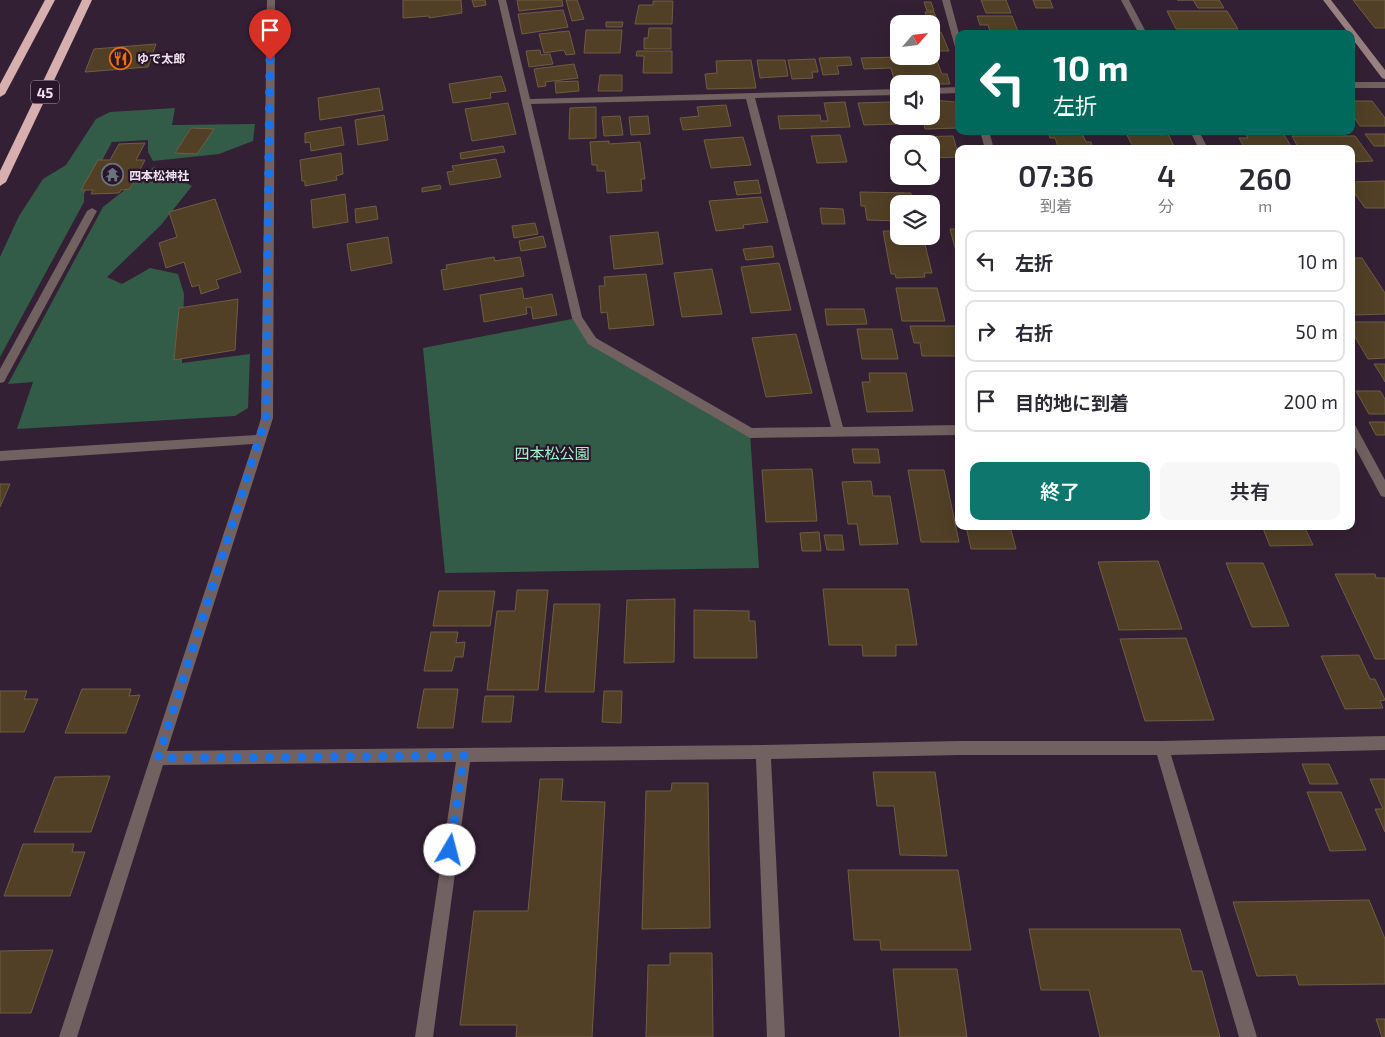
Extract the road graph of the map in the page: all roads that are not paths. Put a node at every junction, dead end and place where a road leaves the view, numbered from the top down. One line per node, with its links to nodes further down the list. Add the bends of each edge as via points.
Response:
1 (50, 0): 18 (highway, 45)
2 (86, 0): 21 (highway, 45)
3 (271, 0): 27 (street, via 266,418)
4 (502, 0): 20 (street)
5 (946, 0): 10 (street)
6 (1125, 0): 8 (street)
7 (1327, 0): 9 (street)
8 (1141, 30)
9 (1350, 30)
10 (955, 33)
11 (1355, 37): 12 (street)
12 (1385, 76)
13 (1355, 85): 14 (street)
14 (1385, 85)
15 (955, 90): 16 (street)
16 (940, 91)
17 (890, 92): 19 (street)
18 (0, 94)
19 (750, 97): 20 (street); 25 (street)
20 (526, 102): 25 (street, via 577,318 592,341 750,433)
21 (0, 182)
22 (92, 211): 23 (street)
23 (0, 380)
24 (955, 430): 25 (street)
25 (838, 432)
26 (1355, 436): 29 (street)
27 (261, 439): 28 (street); 34 (street)
28 (0, 456)
29 (1385, 492)
30 (1385, 743): 31 (street)
31 (1162, 748): 32 (street); 38 (street)
32 (763, 752): 33 (street); 37 (street)
33 (464, 756): 34 (street); 36 (street)
34 (158, 758): 35 (street)
35 (68, 1037)
36 (424, 1037)
37 (776, 1037)
38 (1248, 1037)

